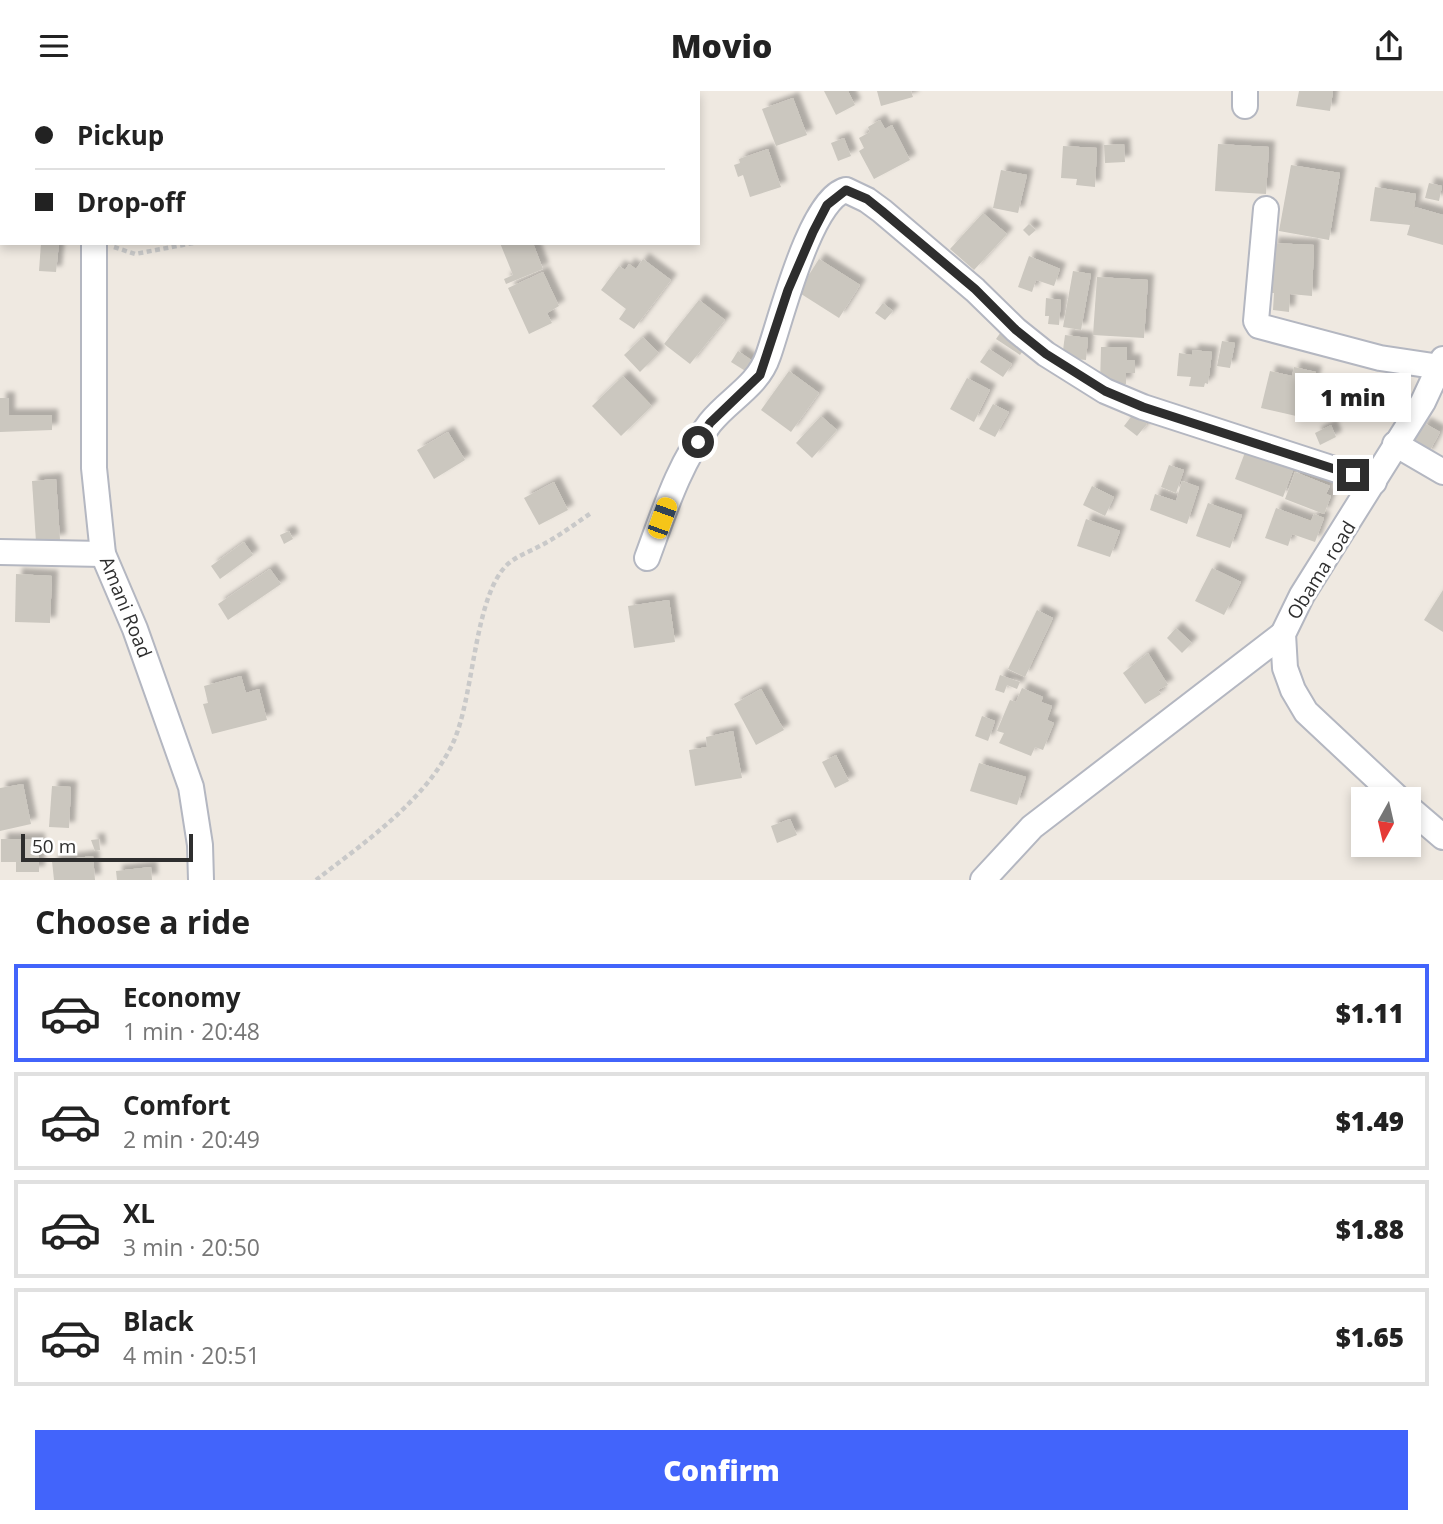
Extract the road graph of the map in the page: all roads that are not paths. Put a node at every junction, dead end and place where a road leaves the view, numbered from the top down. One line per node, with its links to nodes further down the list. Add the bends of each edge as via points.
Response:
1 (1266, 209): 3 (street, via 1259,326 1380,358)
2 (94, 245): 8 (street, Amani Road, via 94,468)
3 (1441, 363): 4 (street, Obama road, via 1423,402)
4 (1395, 444): 5 (street); 6 (street, Obama road)
5 (1443, 472)
6 (1374, 482): 9 (street, via 1105,391 1046,354 882,211 846,190 827,205 813,232 760,375 710,423 698,442 669,497); 10 (street, Obama road, via 1302,595)
7 (0, 552): 8 (street)
8 (103, 554): 14 (street, Amani Road, via 191,787)
9 (647, 558)
10 (1283, 634): 11 (street, Obama road, via 1285,668 1306,712); 15 (street, via 1032,827)
11 (1386, 787)
12 (1421, 818): 13 (street)
13 (1443, 837)
14 (201, 880)
15 (983, 880)

